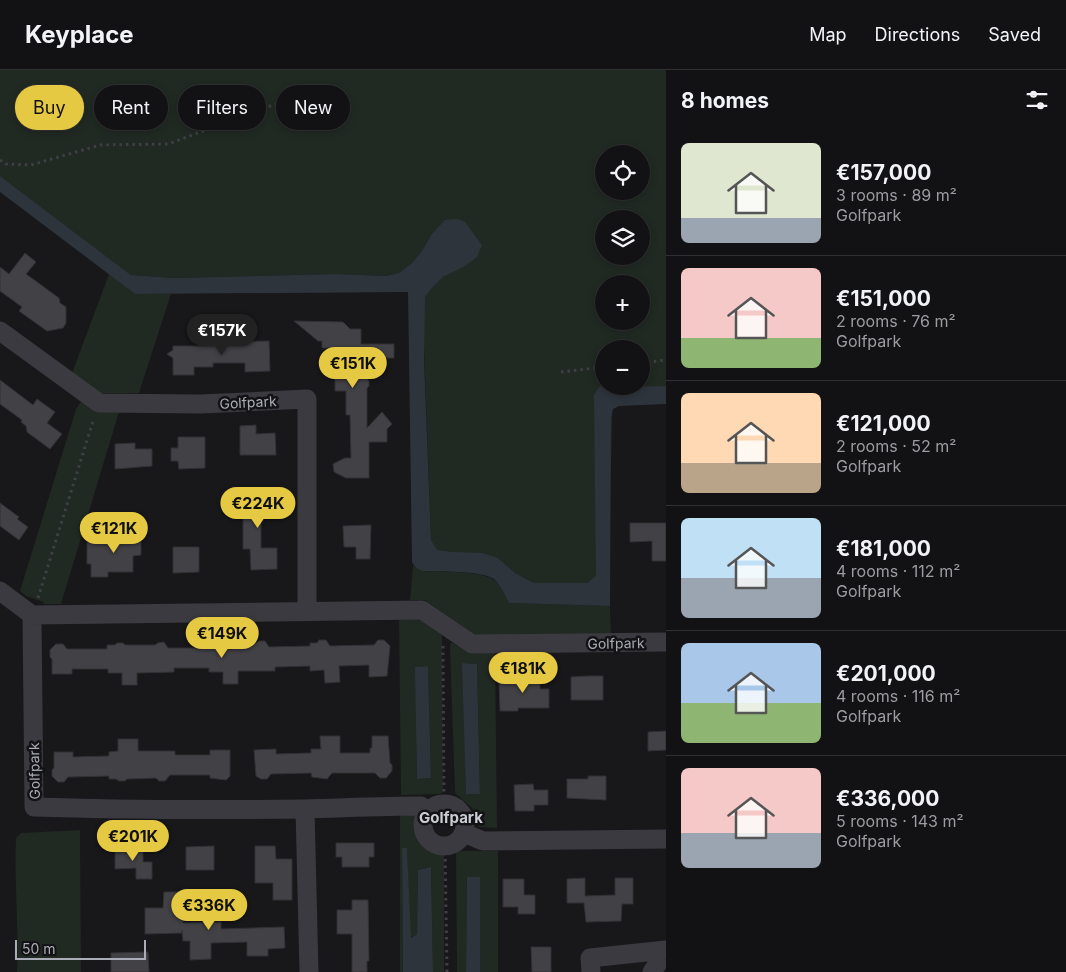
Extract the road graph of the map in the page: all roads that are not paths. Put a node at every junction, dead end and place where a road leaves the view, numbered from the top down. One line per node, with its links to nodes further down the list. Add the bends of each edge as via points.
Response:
1 (0, 331): 3 (street, Golfpark, via 99,403 201,404 307,399)
2 (0, 592): 4 (street)
3 (307, 611): 4 (street, Golfpark); 5 (street, Golfpark, via 422,610 472,644)
4 (32, 615): 6 (street, Golfpark, via 34,807)
5 (666, 642)
6 (305, 809): 7 (street, Golfpark, via 421,806); 11 (street)
7 (427, 811): 8 (street, via 444,803 457,807 465,819); 8 (street, via 422,823 425,835 433,844 453,844)
8 (464, 833): 9 (street, via 482,841)
9 (666, 839)
10 (666, 950): 12 (street, via 590,958); 13 (street)
11 (309, 972)
12 (591, 972)
13 (652, 972)

